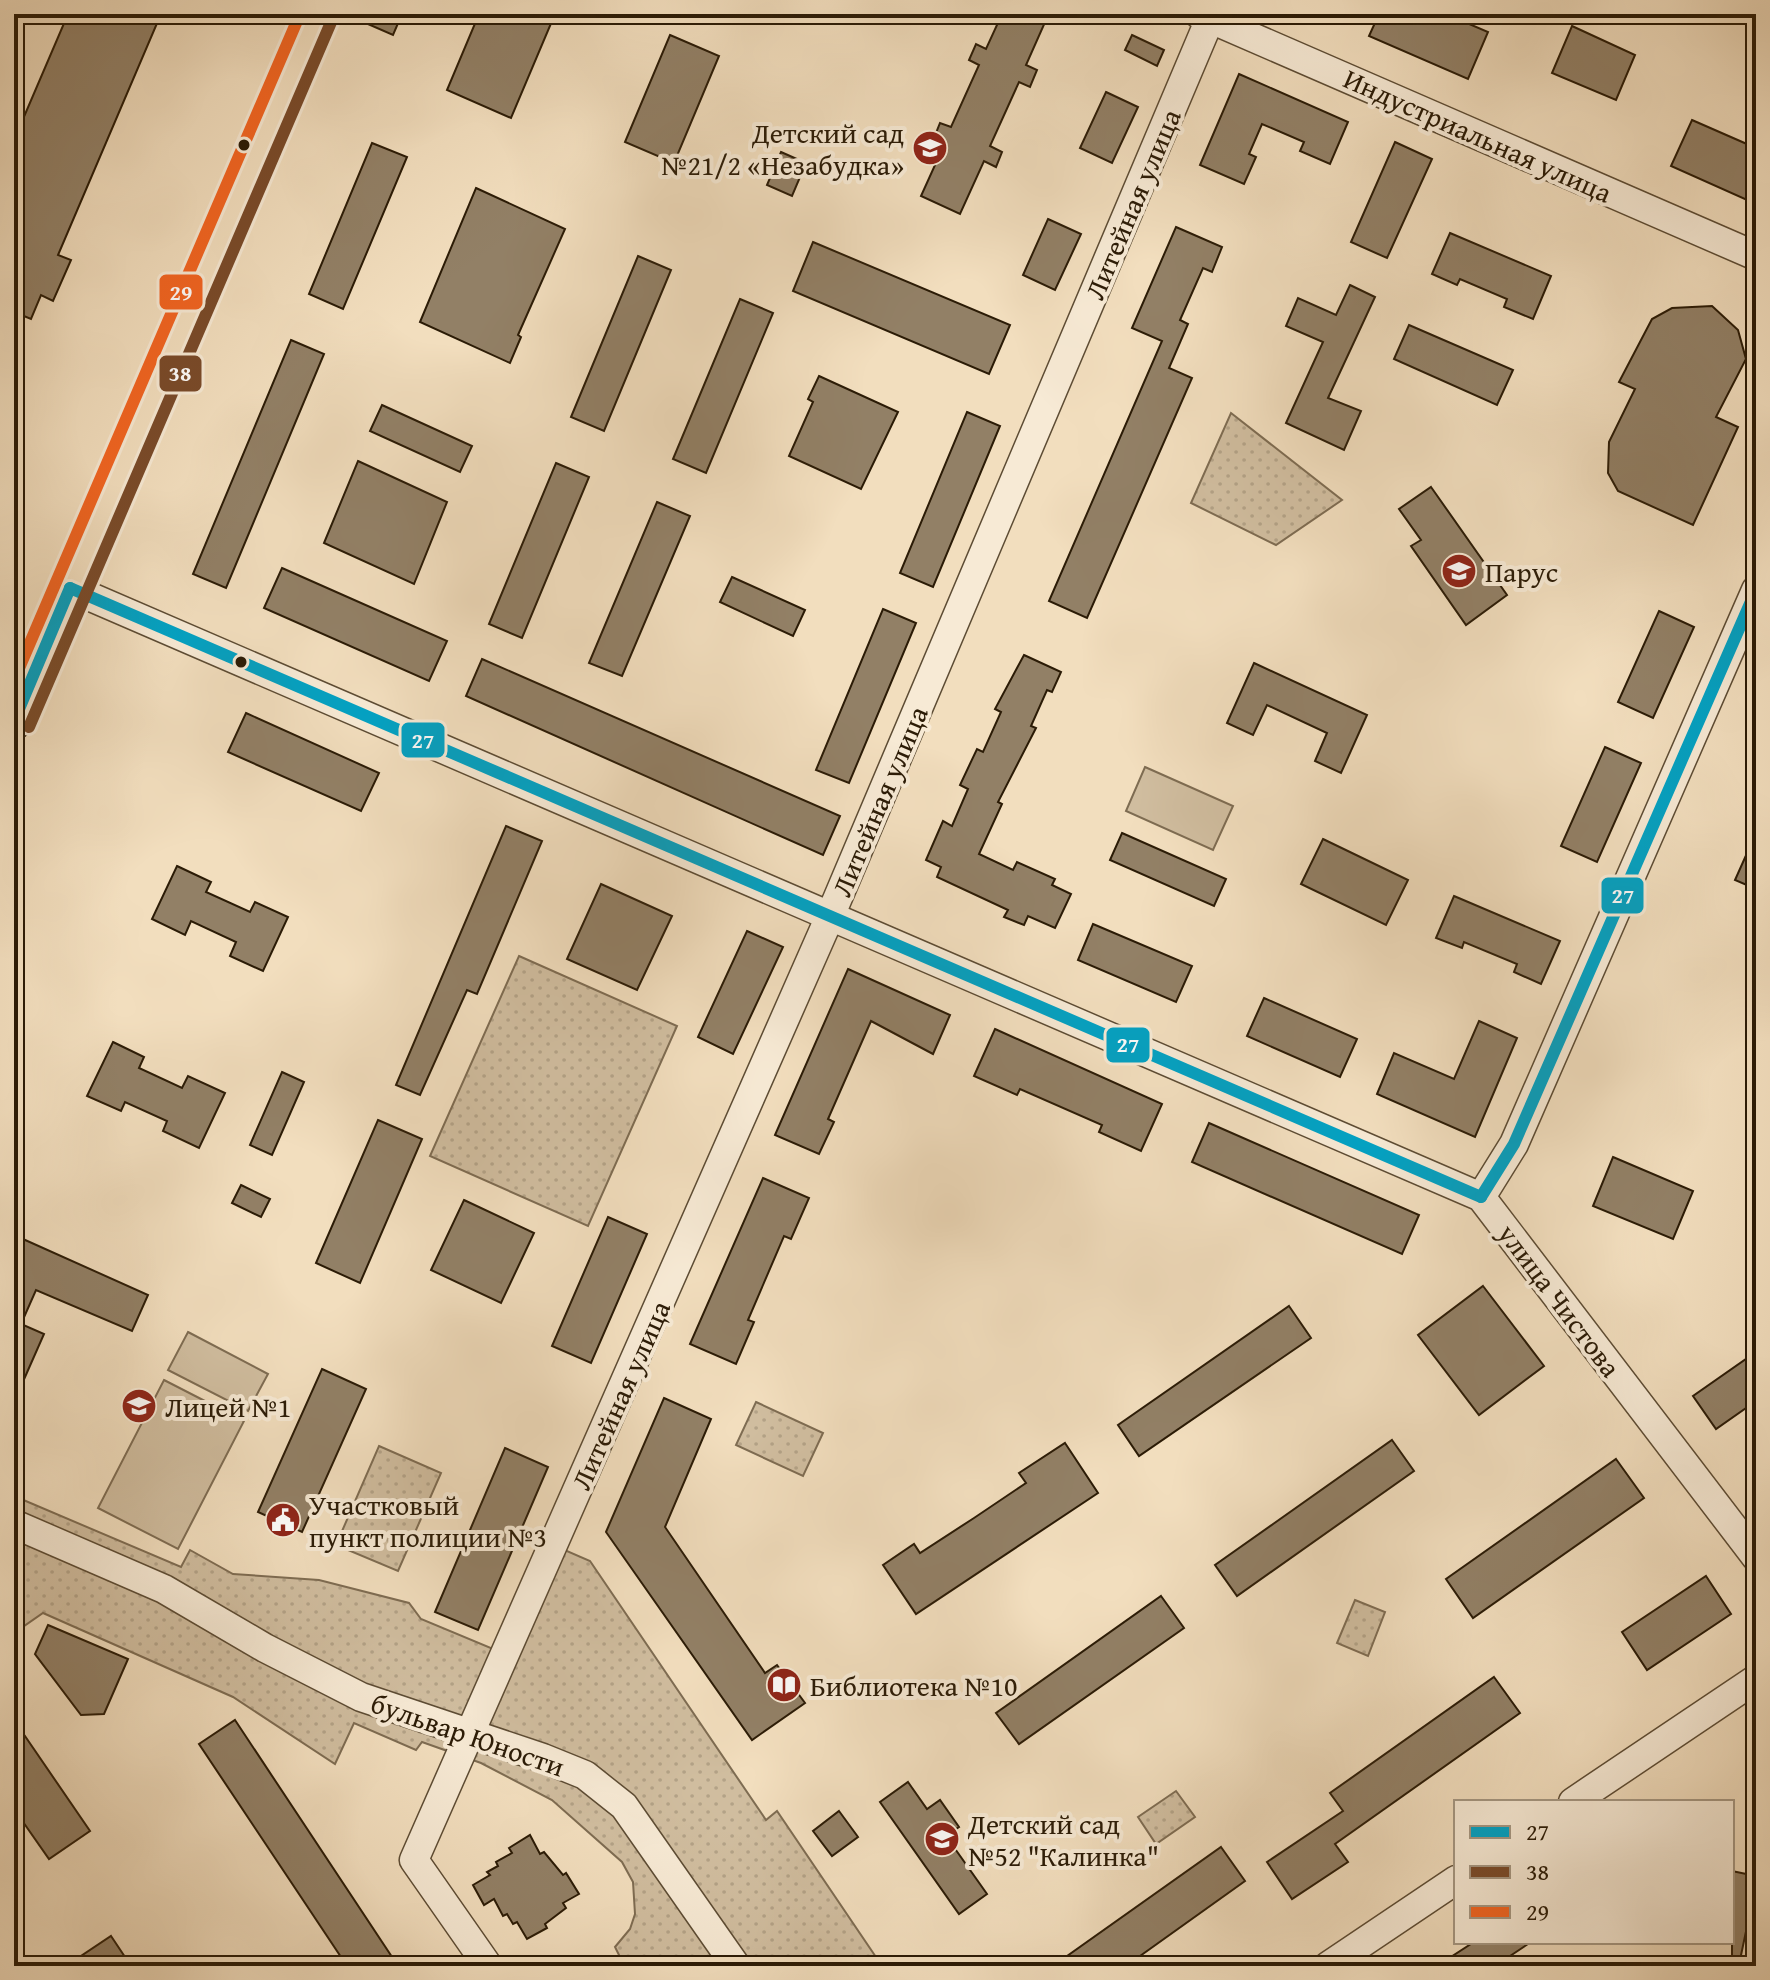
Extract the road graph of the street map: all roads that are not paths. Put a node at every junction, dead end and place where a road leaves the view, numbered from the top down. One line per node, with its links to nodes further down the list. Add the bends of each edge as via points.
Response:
1 (317, 14): 4 (main road)
2 (1207, 16): 3 (street, Индустриальная улица); 7 (street, Литейная улица)
3 (1756, 256)
4 (70, 588): 6 (main road); 7 (street, улица Чистова)
5 (1756, 590): 8 (street, via 1514,1144)
6 (14, 721)
7 (831, 914): 8 (street, улица Чистова); 12 (street, Литейная улица)
8 (1481, 1197): 10 (street, улица Чистова)
9 (14, 1524): 12 (street, бульвар Юности, via 179,1598 361,1697)
10 (1756, 1557)
11 (1756, 1679): 13 (street)
12 (471, 1733): 15 (street, Литейная улица, via 414,1860); 16 (street, бульвар Юности, via 585,1775 624,1806)
13 (1576, 1800)
14 (1454, 1881): 17 (street)
15 (488, 1966)
16 (736, 1966)
17 (1328, 1966)

